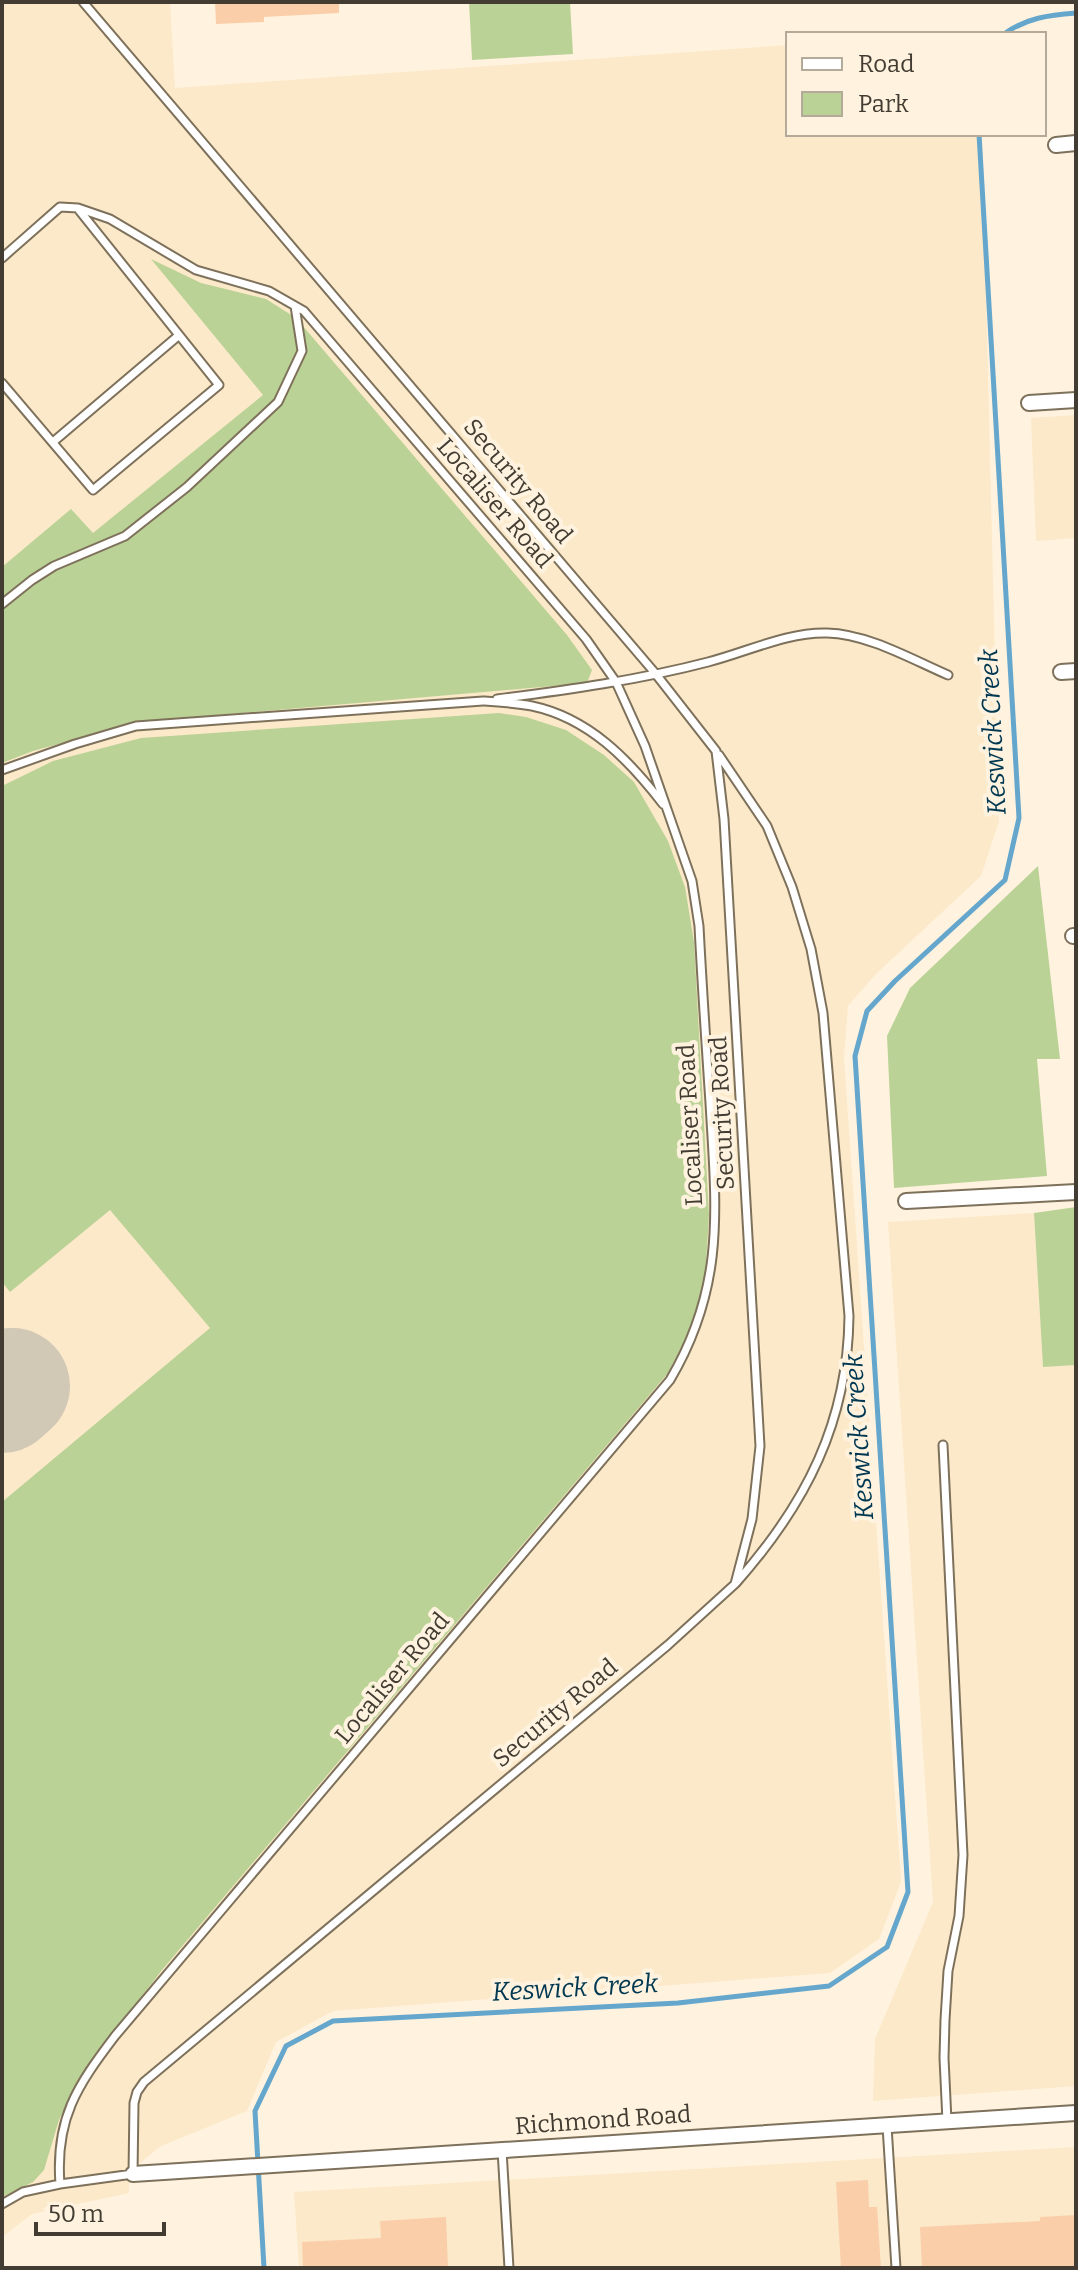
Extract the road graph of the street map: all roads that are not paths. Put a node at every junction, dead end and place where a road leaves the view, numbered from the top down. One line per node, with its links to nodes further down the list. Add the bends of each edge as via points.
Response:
1 (83, 2): 13 (lane, Security Road)
2 (1076, 143): 3 (street)
3 (1056, 145)
4 (78, 208): 5 (lane, via 60,207); 6 (lane, Localiser Road, via 110,219 196,270 269,291); 7 (lane)
5 (2, 258)
6 (295, 306): 12 (lane, via 302,351 278,402 125,536 54,566); 15 (lane, Localiser Road, via 576,628)
7 (178, 336): 11 (lane); 11 (lane, via 219,385 93,490)
8 (2, 383): 11 (lane)
9 (1076, 400): 10 (street)
10 (1029, 403)
11 (53, 442)
12 (2, 604)
13 (655, 673): 14 (lane, via 826,633 877,645); 15 (lane); 17 (lane, Security Road)
14 (948, 675)
15 (616, 682): 16 (lane); 19 (lane, Localiser Road)
16 (483, 701): 18 (lane, via 136,726); 19 (lane, via 531,706 574,721 624,756)
17 (716, 751): 23 (lane, Security Road, via 760,1409 758,1480); 23 (lane, via 767,826 811,949 823,1013 849,1316 843,1392 820,1456 765,1550)
18 (2, 770)
19 (666, 808): 29 (lane, Localiser Road, via 692,881 699,926 716,1203 709,1288 685,1354 635,1423 84,2076 59,2142)
20 (1076, 1192): 21 (street)
21 (906, 1201)
22 (943, 1445): 25 (lane, via 963,1855 945,2020)
23 (735, 1584): 28 (lane, Security Road, via 144,2082 134,2103)
24 (1076, 2113): 25 (street, Richmond Road)
25 (947, 2121): 26 (street, Richmond Road)
26 (887, 2124): 27 (street, Richmond Road); 32 (lane)
27 (502, 2148): 28 (street, Richmond Road); 31 (lane)
28 (133, 2174): 29 (lane)
29 (60, 2184): 30 (lane, via 23,2192)
30 (2, 2204)
31 (509, 2268)
32 (896, 2268)

